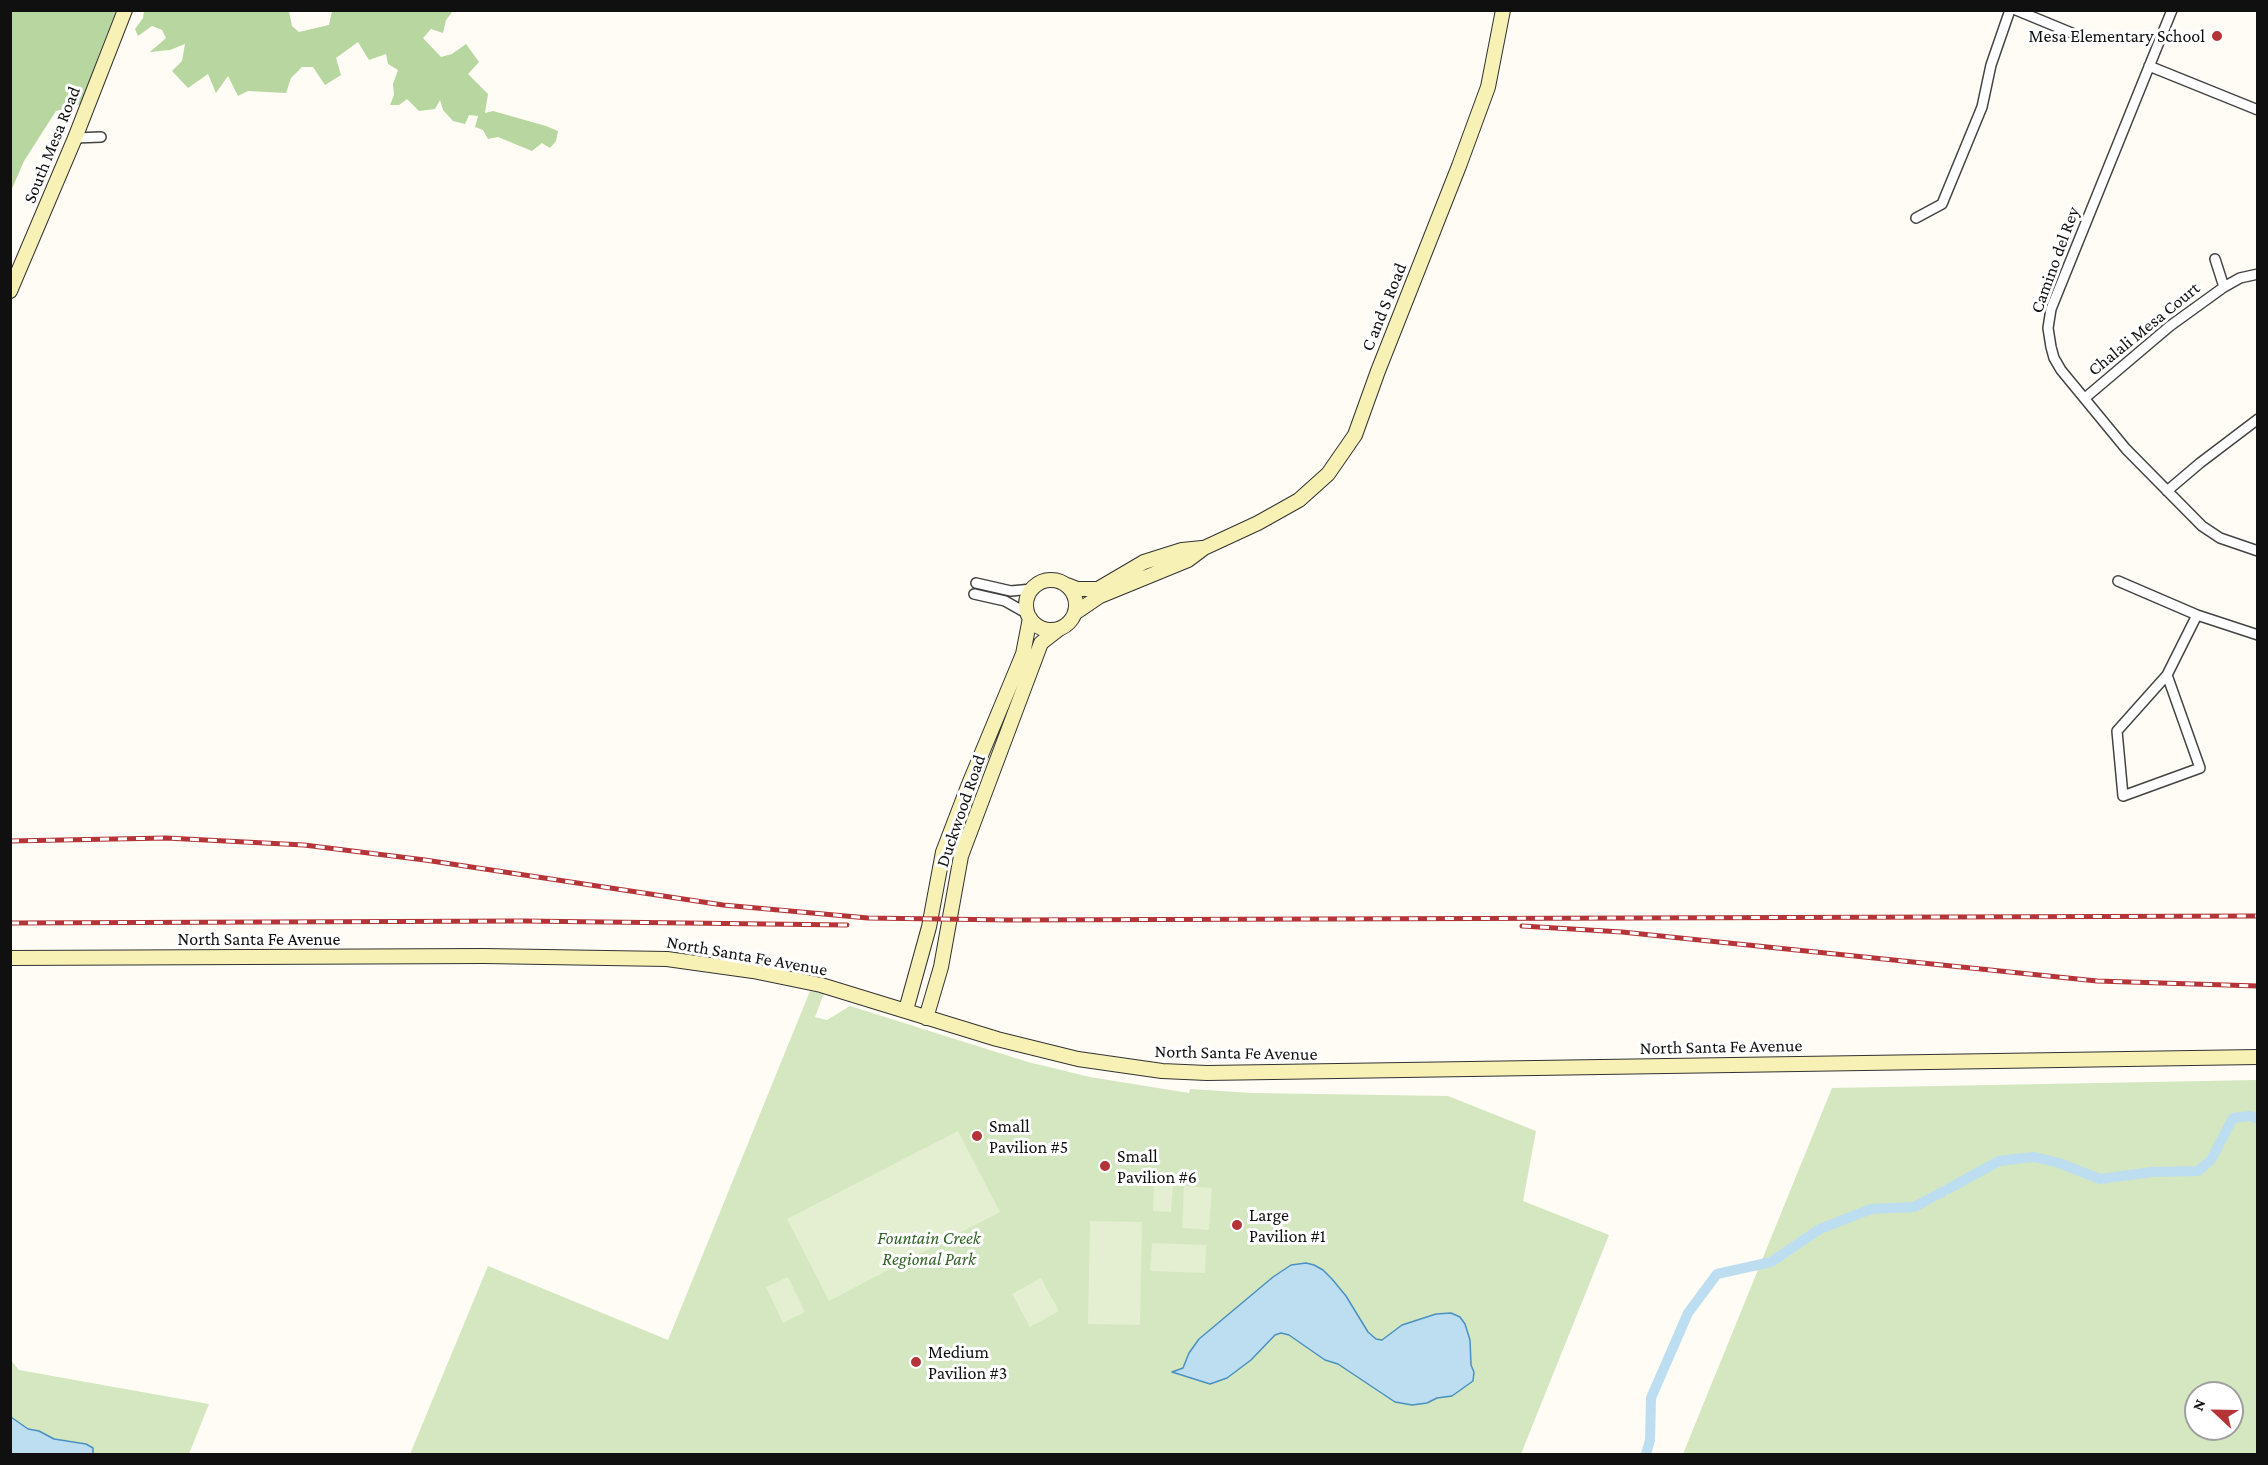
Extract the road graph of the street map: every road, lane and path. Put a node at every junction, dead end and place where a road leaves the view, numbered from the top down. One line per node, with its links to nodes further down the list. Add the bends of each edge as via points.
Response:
1 (125, 10): 10 (main road, South Mesa Road)
2 (1503, 10): 19 (main road, C and S Road, via 1488,87 1355,435 1328,474 1299,500)
3 (2010, 10): 11 (street, via 1991,65 1982,107 1942,204)
4 (2016, 10): 6 (street)
5 (2172, 10): 7 (street, Camino del Rey)
6 (2079, 36)
7 (2149, 66): 8 (street); 16 (street, Camino del Rey, via 2051,309 2048,328 2054,358)
8 (2258, 110)
9 (101, 137): 10 (street)
10 (75, 138): 15 (main road, South Mesa Road)
11 (1916, 218)
12 (2215, 259): 14 (street, Chalali Mesa Court)
13 (2258, 274): 14 (street, Chalali Mesa Court)
14 (2224, 287): 16 (street, Chalali Mesa Court, via 2170,326)
15 (10, 291)
16 (2085, 398): 18 (street, Camino del Rey)
17 (2258, 419): 18 (street)
18 (2167, 491): 20 (street, Camino del Rey, via 2220,538)
19 (1204, 548): 23 (main road, C and S Road, via 1182,550 1144,562 1098,589 1077,589); 26 (main road, C and S Road, via 1188,560 1100,596)
20 (2258, 550)
21 (2118, 581): 27 (street)
22 (976, 583): 24 (street, via 1011,591)
23 (1065, 584): 24 (main road, via 1049,580); 26 (main road, via 1075,597)
24 (1032, 589): 28 (main road, via 1026,602)
25 (974, 594): 28 (street, via 1005,601)
26 (1075, 613): 29 (main road)
27 (2197, 615): 30 (street); 31 (street)
28 (1029, 616): 29 (main road, via 1042,629); 33 (main road, Duckwood Road, via 1023,654 944,852)
29 (1059, 629): 34 (main road, Duckwood Road, via 1041,643 961,856 941,967)
30 (2258, 635)
31 (2167, 675): 31 (street, via 2200,768 2123,796 2117,731)
32 (10, 958): 33 (main road, North Santa Fe Avenue, via 667,959 821,985)
33 (906, 1010): 34 (main road, North Santa Fe Avenue)
34 (926, 1018): 35 (main road, North Santa Fe Avenue, via 1078,1059 1207,1073)
35 (2258, 1056)

